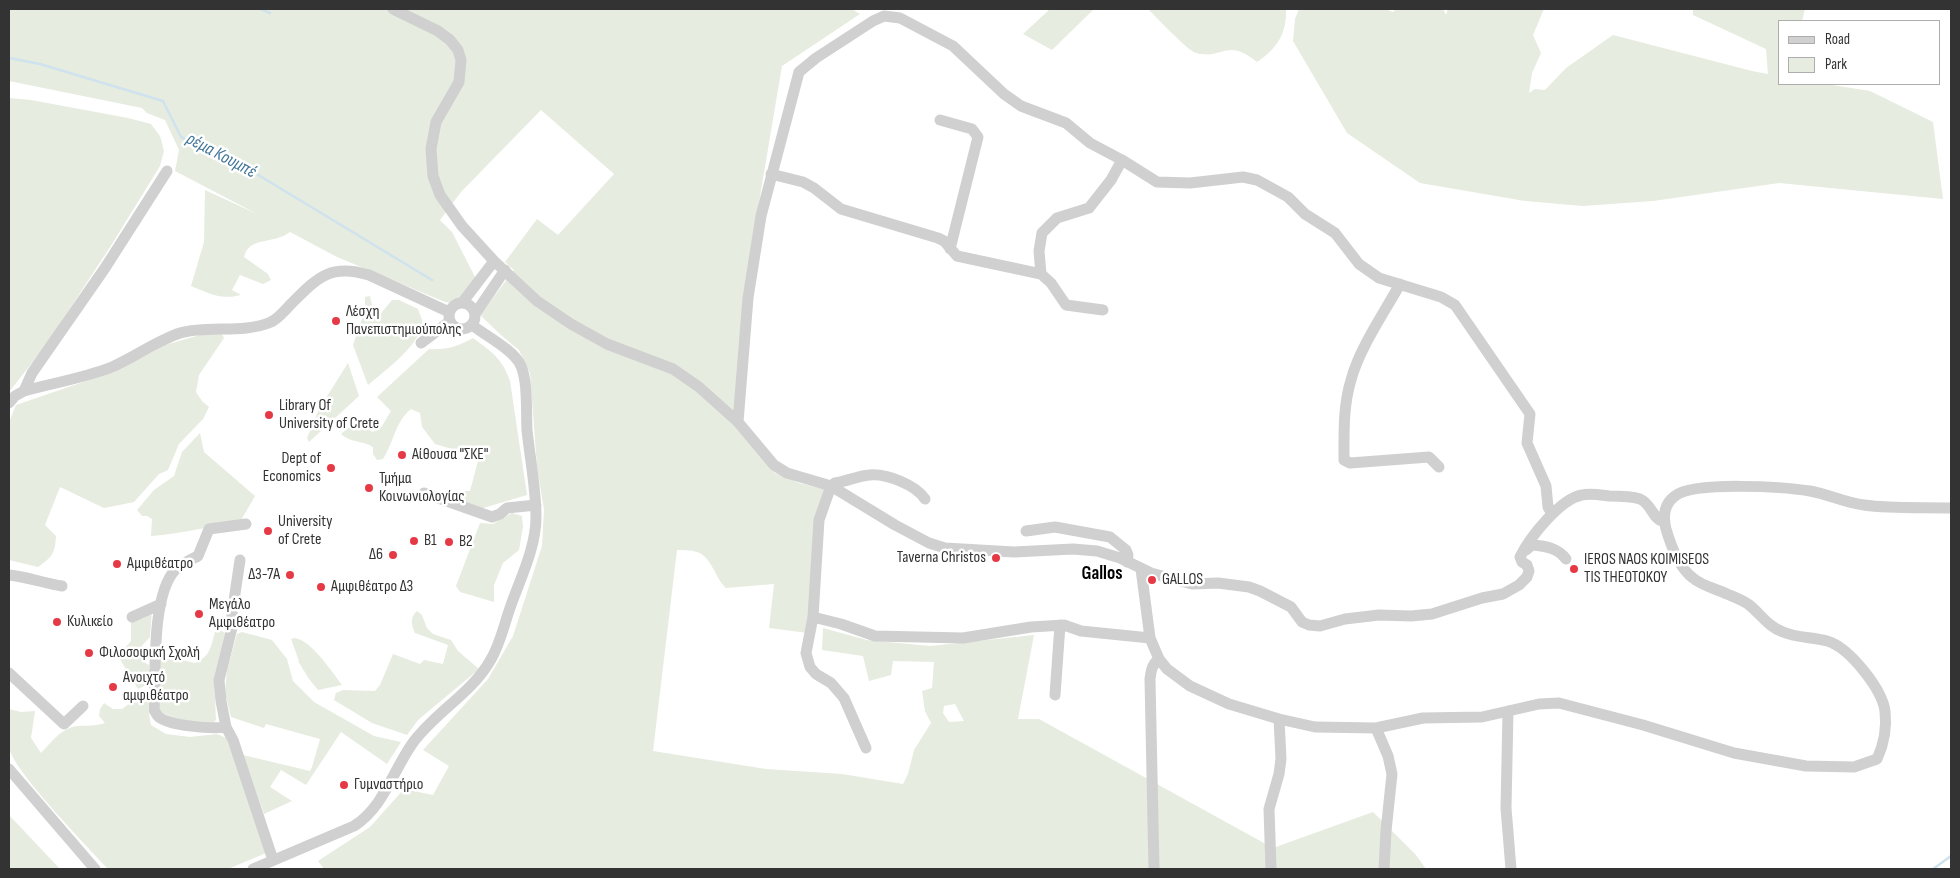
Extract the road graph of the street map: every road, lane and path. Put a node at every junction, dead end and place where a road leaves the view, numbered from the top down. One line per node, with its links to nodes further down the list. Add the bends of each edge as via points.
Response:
1 (393, 9): 8 (street, via 438,31 458,50 461,60 459,82 436,122 432,140 433,176 450,211)
2 (900, 13): 4 (street, via 954,46 1021,106 1066,123 1090,144); 6 (street, via 873,21 799,72)
3 (940, 120): 7 (street, via 972,129 978,137)
4 (1122, 160): 10 (street, via 1089,208 1057,218 1042,233 1039,251); 11 (street, via 1156,182 1190,183 1243,177 1257,180 1288,197 1305,214 1335,233 1359,264 1379,278)
5 (167, 171): 17 (street, via 32,373)
6 (772, 174): 7 (street, via 803,182 841,209 938,238); 19 (street, via 761,216 748,298)
7 (950, 249): 10 (street, via 956,256 966,259)
8 (494, 261): 9 (street); 12 (street)
9 (505, 270): 15 (street); 19 (street, via 537,301 571,324 607,344 659,363 686,377)
10 (1041, 274): 13 (street, via 1066,305)
11 (1400, 284): 20 (street, via 1351,379 1346,404 1344,460 1350,463 1429,457); 26 (street, via 1455,305 1527,408 1530,414 1527,443 1546,486)
12 (462, 303): 14 (street, via 453,306); 15 (street, via 472,308)
13 (1103, 310)
14 (449, 317): 15 (street, via 452,326 460,330 468,328); 16 (street); 17 (street, via 370,274 338,270 313,283 271,322 252,327 181,333 113,366)
15 (473, 320): 24 (street, via 521,365)
16 (421, 343)
17 (24, 390): 18 (street)
18 (9, 403)
19 (738, 422): 21 (street, via 778,469)
20 (1439, 467)
21 (831, 486): 23 (street, via 870,474 913,487); 33 (street, via 894,525 945,548 1014,552 1073,549 1097,551); 38 (street, via 819,520)
22 (424, 493): 24 (street, via 492,517 507,508)
23 (925, 499)
24 (536, 505): 52 (street, via 533,539 526,565 496,649 484,672 414,742 366,819)
25 (1951, 508): 27 (street, via 1866,506 1808,491 1731,486 1677,494 1669,501)
26 (1552, 514): 27 (street, via 1567,500 1582,495 1618,496 1640,499 1659,521); 30 (street)
27 (1664, 522): 46 (street, via 1683,569 1694,580 1747,603 1770,626 1782,632 1828,641 1861,666 1885,709 1886,728 1877,759 1854,767 1806,766 1734,753 1559,703)
28 (246, 524): 37 (street, via 209,529 198,556 182,565 168,581)
29 (1026, 531): 33 (street, via 1055,526 1110,537 1126,550)
30 (1523, 552): 31 (street, via 1532,545 1549,546); 34 (street, via 1520,557 1529,570 1527,577 1503,594 1432,614 1379,614 1320,626 1302,622 1291,607 1254,589 1192,584)
31 (1566, 559)
32 (240, 560): 48 (street, via 232,628 219,680)
33 (1127, 562): 34 (street)
34 (1141, 568): 41 (street)
35 (9, 575): 36 (street)
36 (62, 586)
37 (161, 604): 39 (street); 48 (street, via 157,619 154,710 167,721 212,729)
38 (813, 616): 40 (street, via 876,636 910,638 963,638); 50 (street, via 807,659 816,674 831,683 844,698)
39 (132, 617)
40 (1060, 625): 41 (street, via 1081,631); 44 (street)
41 (1150, 638): 42 (street)
42 (1159, 659): 47 (street, via 1190,686 1229,704); 55 (street, via 1150,679)
43 (9, 673): 45 (street, via 64,724)
44 (1055, 695)
45 (82, 706)
46 (1508, 711): 49 (street, via 1475,718 1423,718); 58 (street, via 1506,808)
47 (1279, 719): 49 (street, via 1315,727); 56 (street, via 1281,759 1269,809)
48 (226, 727): 52 (street)
49 (1376, 728): 57 (street, via 1392,774)
50 (866, 748)
51 (9, 769): 53 (street)
52 (273, 860): 54 (street)
53 (95, 869)
54 (253, 869)
55 (1154, 869)
56 (1271, 869)
57 (1384, 869)
58 (1511, 869)

